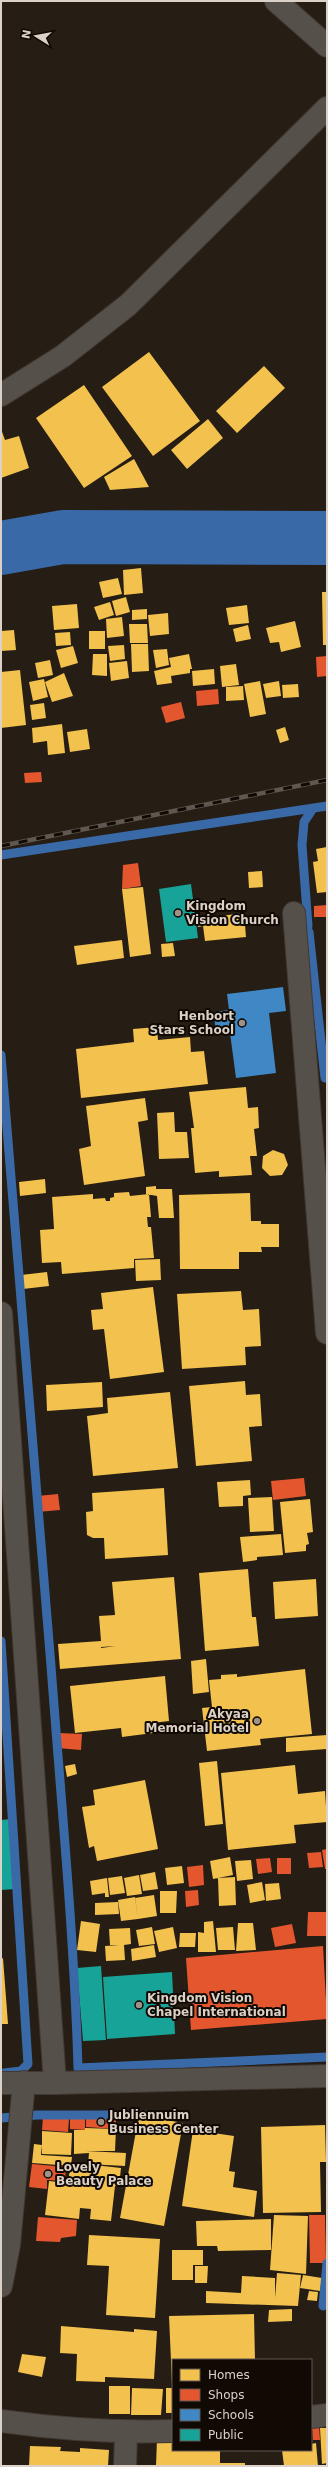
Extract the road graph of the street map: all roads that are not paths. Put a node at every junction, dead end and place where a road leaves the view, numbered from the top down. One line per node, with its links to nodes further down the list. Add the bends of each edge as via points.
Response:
1 (276, 1): 2 (street)
2 (327, 46)
3 (327, 108): 4 (street, via 128,305 63,356)
4 (1, 395)
5 (294, 913): 7 (street)
6 (1, 1313): 11 (street)
7 (327, 1333)
8 (327, 2076): 11 (street)
9 (24, 2082): 10 (street); 11 (street); 12 (street, via 9,2245)
10 (1, 2083)
11 (55, 2083)
12 (1, 2286)
13 (327, 2415): 14 (street)
14 (312, 2417)
15 (1, 2421): 17 (street, via 56,2429)
16 (172, 2431): 17 (street)
17 (126, 2432): 18 (street)
18 (125, 2466)

